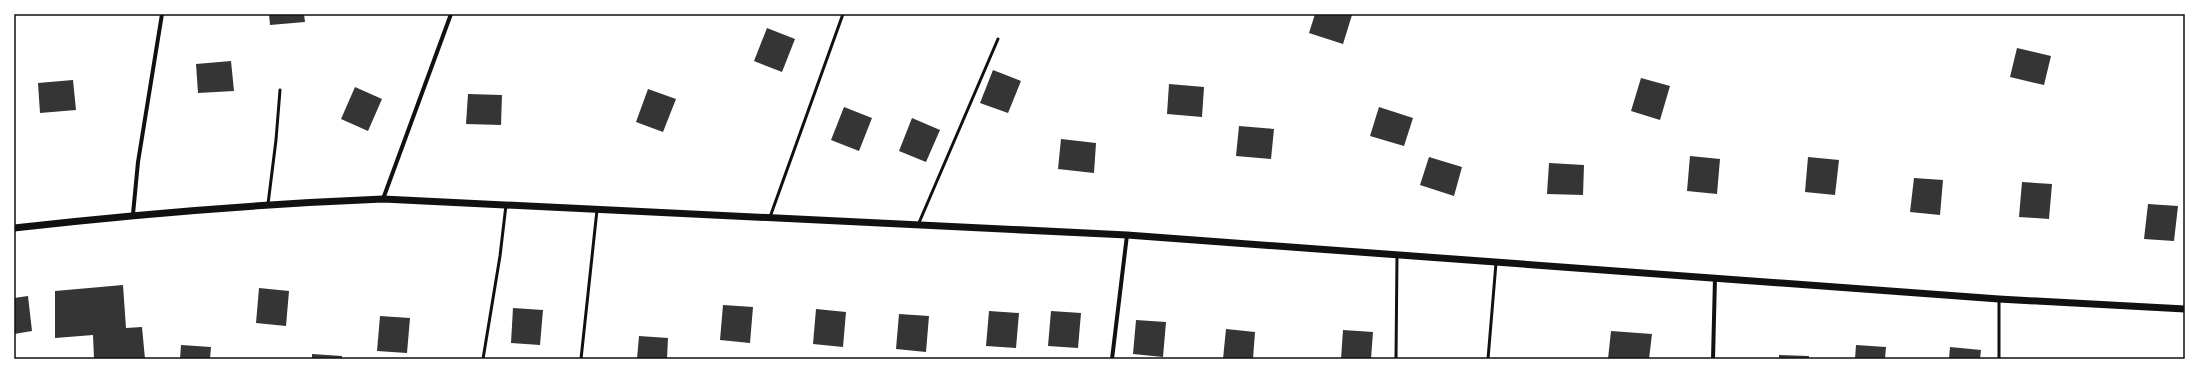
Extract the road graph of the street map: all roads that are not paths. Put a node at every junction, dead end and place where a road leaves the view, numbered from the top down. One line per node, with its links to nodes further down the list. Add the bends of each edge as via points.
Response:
1 (162, 14): 10 (street)
2 (451, 14): 6 (street)
3 (843, 14): 11 (lane)
4 (998, 39): 12 (lane)
5 (280, 90): 7 (lane)
6 (384, 199): 7 (street); 8 (street)
7 (268, 204): 10 (street)
8 (506, 205): 9 (street); 20 (lane)
9 (597, 209): 11 (street); 21 (lane)
10 (132, 214): 13 (street)
11 (770, 217): 12 (street)
12 (918, 225): 14 (street)
13 (14, 228)
14 (1126, 235): 15 (street); 22 (street)
15 (1397, 255): 16 (street); 23 (lane)
16 (1496, 262): 17 (street); 24 (lane)
17 (1715, 278): 18 (street); 25 (street)
18 (2000, 299): 19 (street); 26 (lane)
19 (2185, 309)
20 (483, 359)
21 (581, 359)
22 (1112, 359)
23 (1396, 359)
24 (1488, 359)
25 (1713, 359)
26 (1999, 359)

